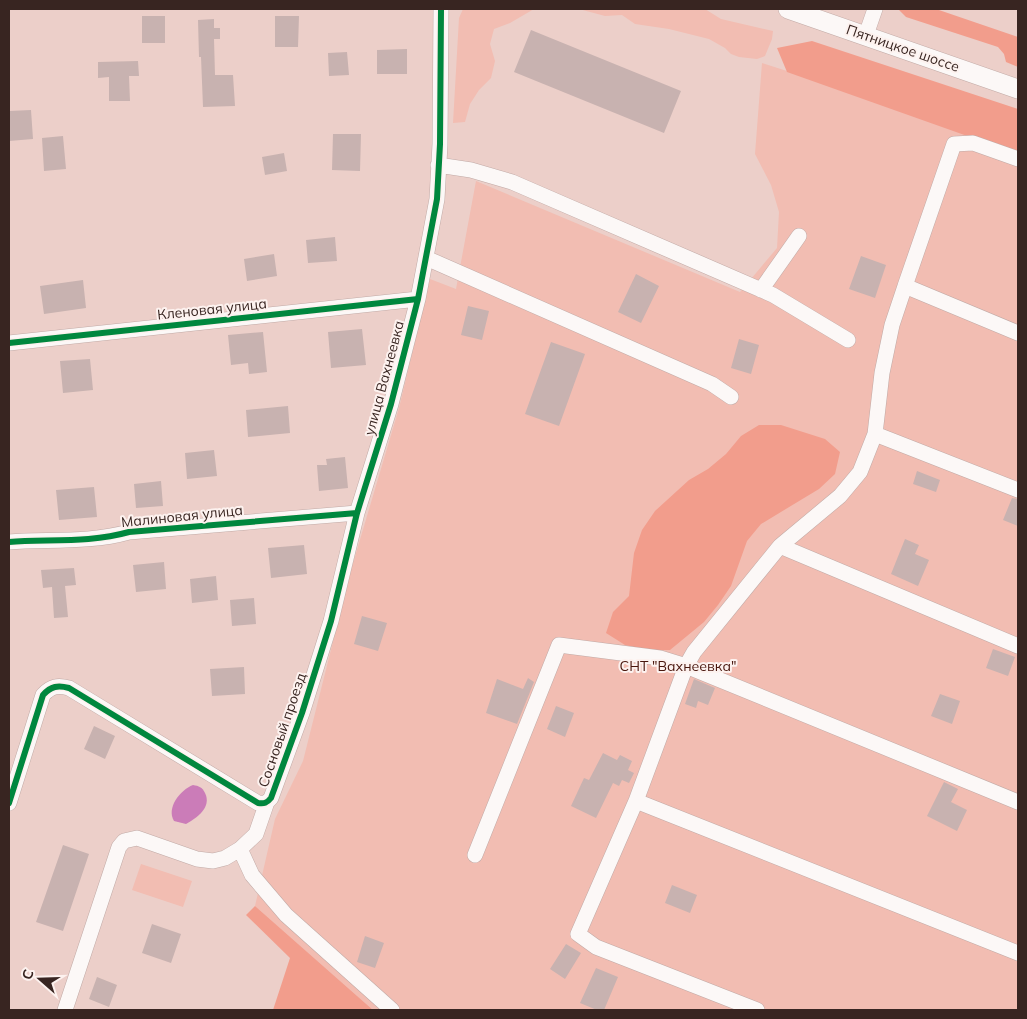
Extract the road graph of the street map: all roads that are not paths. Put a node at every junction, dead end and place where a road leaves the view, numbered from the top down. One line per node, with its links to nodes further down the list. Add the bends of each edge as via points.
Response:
1 (442, 9): 7 (street, улица Вахнеевка)
2 (788, 9): 4 (main road, Пятницкое шоссе)
3 (873, 9): 4 (street)
4 (866, 35): 5 (main road, Пятницкое шоссе)
5 (1018, 89)
6 (1018, 159): 10 (street, via 973,143 954,144)
7 (438, 165): 9 (street, улица Вахнеевка); 11 (street, via 471,170 512,182)
8 (799, 236): 11 (street)
9 (426, 258): 12 (street, улица Вахнеевка); 16 (street, via 712,384)
10 (904, 286): 13 (street); 17 (street, via 882,373)
11 (761, 290): 14 (street)
12 (418, 299): 15 (street, Кленовая улица); 19 (street, улица Вахнеевка, via 391,404)
13 (1018, 333)
14 (848, 340)
15 (9, 344)
16 (731, 398)
17 (875, 434): 18 (street); 21 (street, via 860,472 840,496)
18 (1018, 490)
19 (357, 513): 20 (street, Малиновая улица, via 129,532 96,538); 25 (street, Сосновый проезд, via 325,640 302,713)
20 (9, 542)
21 (780, 546): 22 (street); 23 (street)
22 (1018, 646)
23 (686, 666): 24 (street); 26 (street); 29 (street, via 660,658 558,646)
24 (636, 801): 30 (street); 33 (street, via 578,934 596,947)
25 (267, 802): 27 (street, Сосновый проезд, via 258,804 69,688 54,686 43,695); 28 (street, via 256,834)
26 (1018, 802)
27 (9, 803)
28 (240, 849): 31 (street, via 213,861 197,859 137,838 124,841); 32 (street, via 252,876 286,915)
29 (474, 855)
30 (1018, 953)
31 (65, 1010)
32 (392, 1010)
33 (757, 1010)

